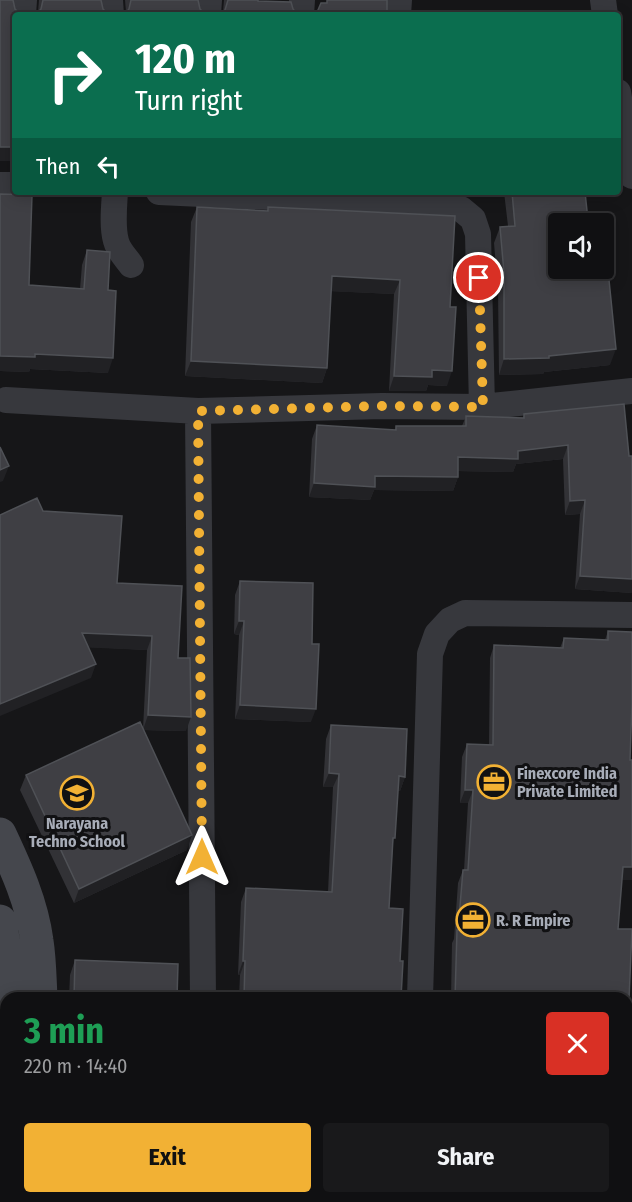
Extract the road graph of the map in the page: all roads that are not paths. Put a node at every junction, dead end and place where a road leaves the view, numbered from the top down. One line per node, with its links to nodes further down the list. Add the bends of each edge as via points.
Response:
1 (621, 110): 2 (street)
2 (632, 176)
3 (115, 195): 5 (street, via 116,242)
4 (225, 195): 8 (street, via 445,205 461,209 473,219 478,234)
5 (131, 265)
6 (632, 392): 8 (street)
7 (6, 400): 9 (street)
8 (483, 407): 9 (street)
9 (198, 411): 15 (street)
10 (632, 615): 16 (street, via 465,613 450,620 437,634 430,654)
11 (0, 834): 14 (street, via 32,916)
12 (0, 921): 13 (street)
13 (10, 992)
14 (41, 992)
15 (203, 992)
16 (420, 992)

